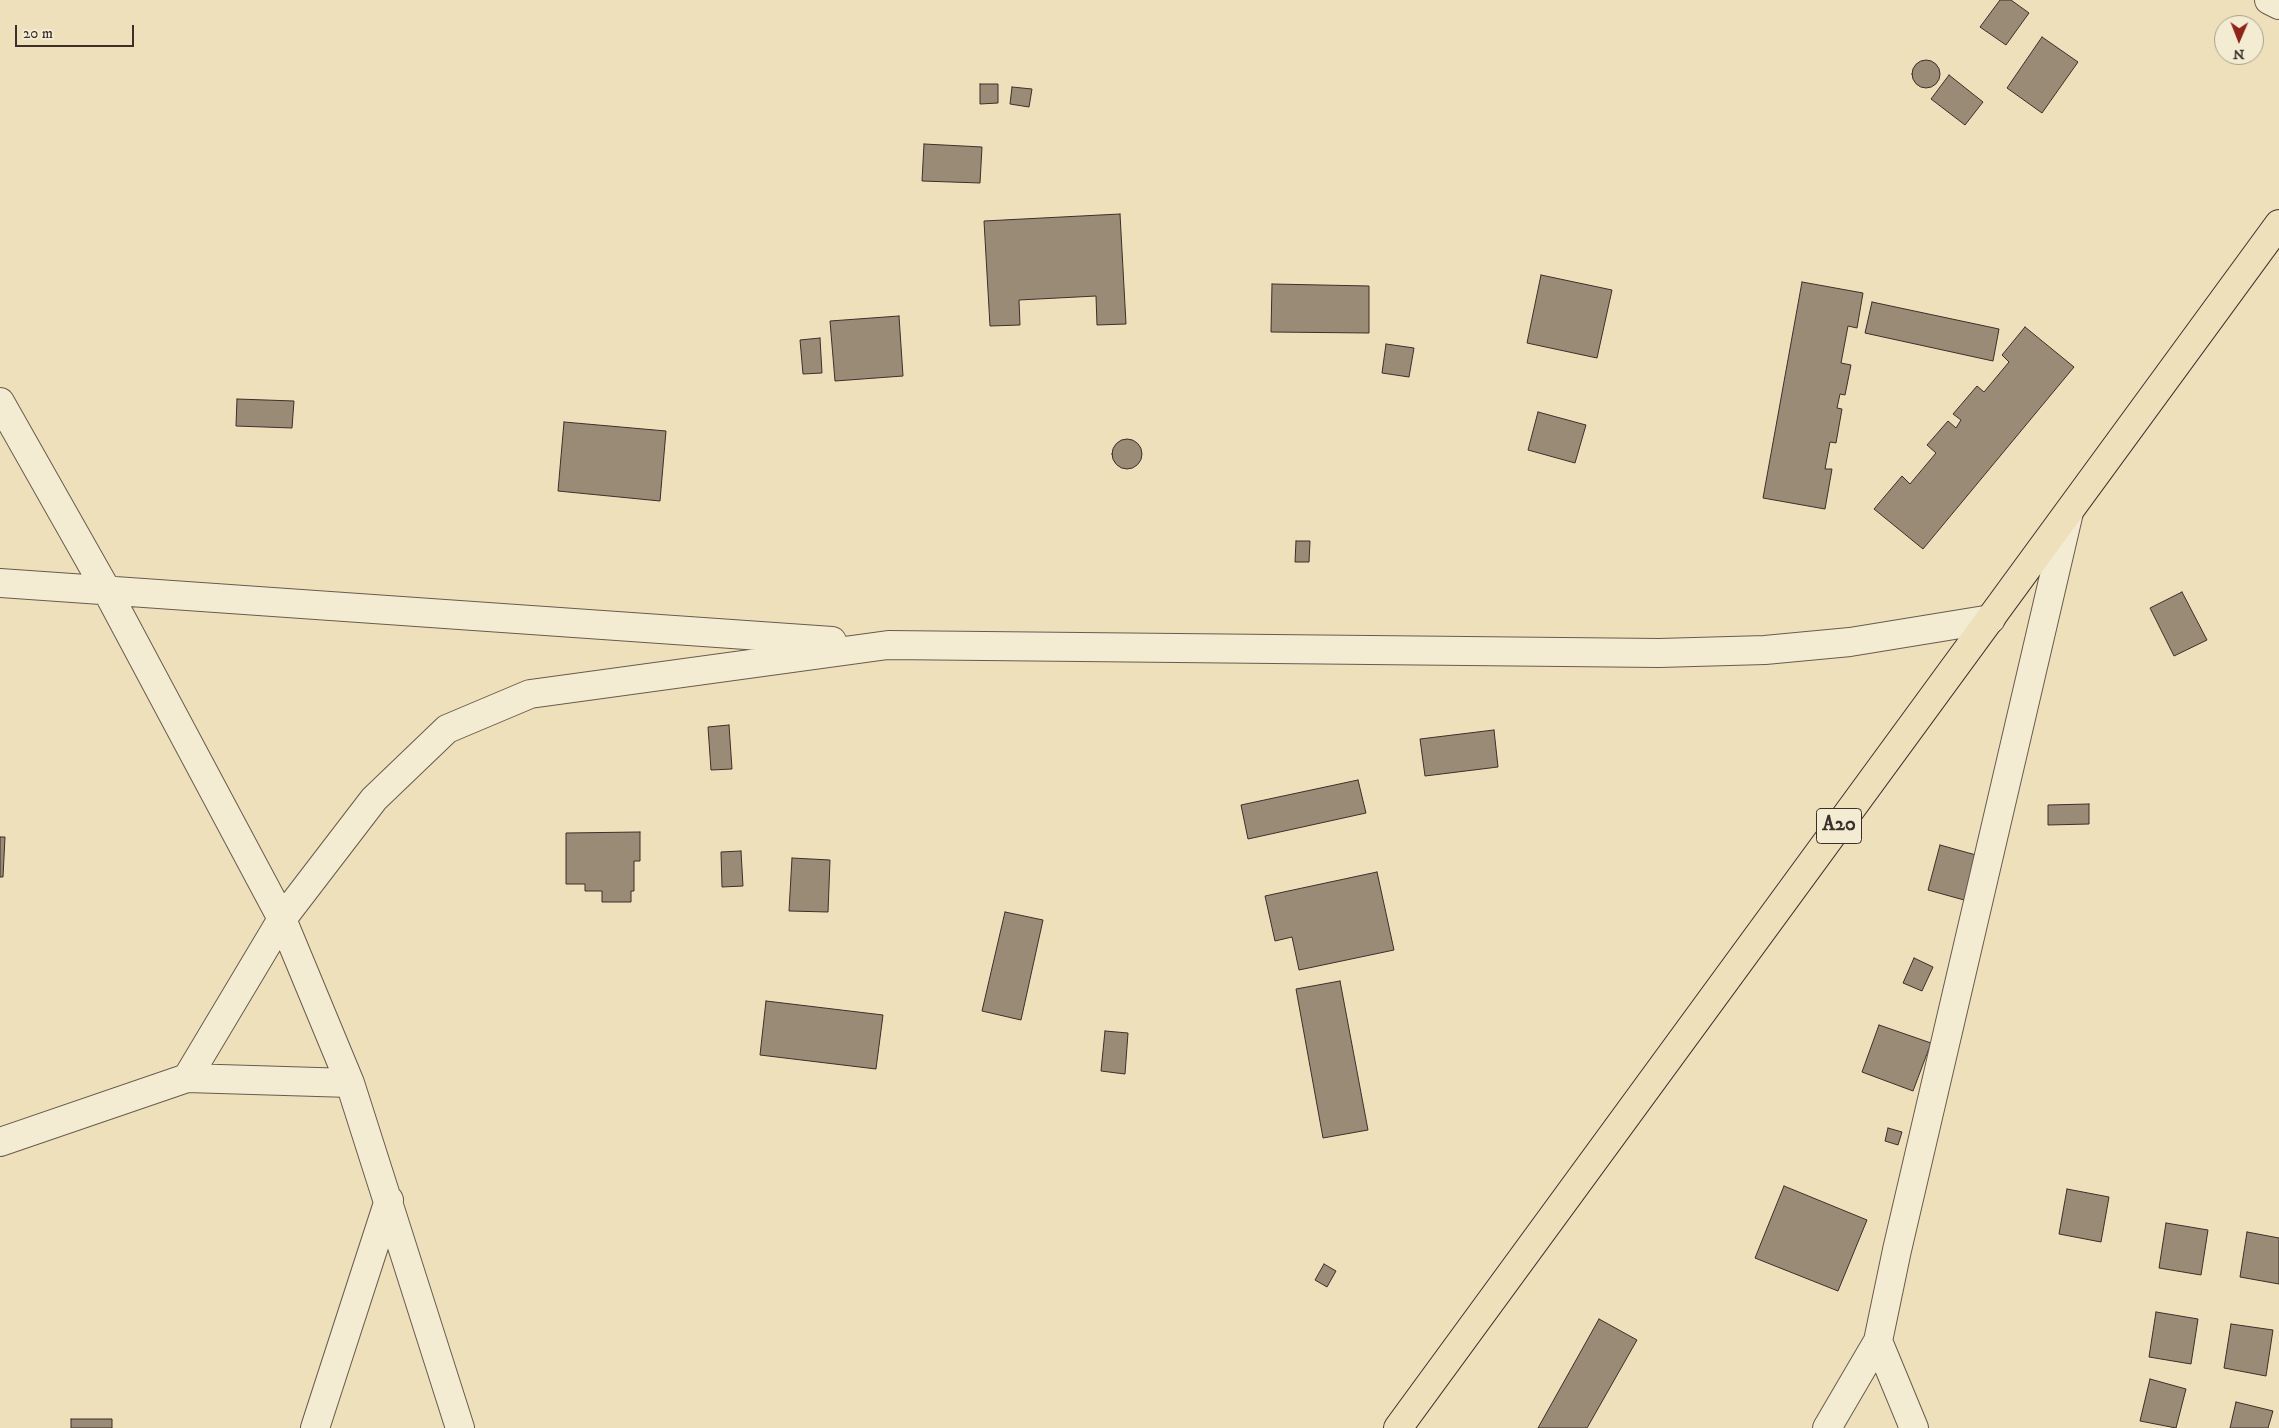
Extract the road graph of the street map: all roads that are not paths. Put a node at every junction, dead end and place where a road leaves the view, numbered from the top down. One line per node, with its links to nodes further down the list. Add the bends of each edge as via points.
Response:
1 (2269, 0): 2 (street)
2 (2279, 5)
3 (2279, 224): 5 (main road, A20)
4 (0, 402): 7 (street)
5 (2069, 512): 8 (main road, A20); 15 (street)
6 (0, 583): 7 (street)
7 (107, 591): 9 (street); 10 (street)
8 (1992, 619): 9 (street, via 1850,642 1765,650 1659,653); 18 (main road, A20)
9 (888, 645): 10 (street, via 530,694 447,729 374,799)
10 (282, 920): 11 (street); 12 (street)
11 (187, 1078): 12 (street); 13 (street)
12 (350, 1083): 14 (street)
13 (0, 1142)
14 (389, 1200): 16 (street); 17 (street)
15 (1878, 1341): 19 (street); 20 (street)
16 (316, 1428)
17 (460, 1428)
18 (1398, 1428)
19 (1827, 1428)
20 (1914, 1428)

